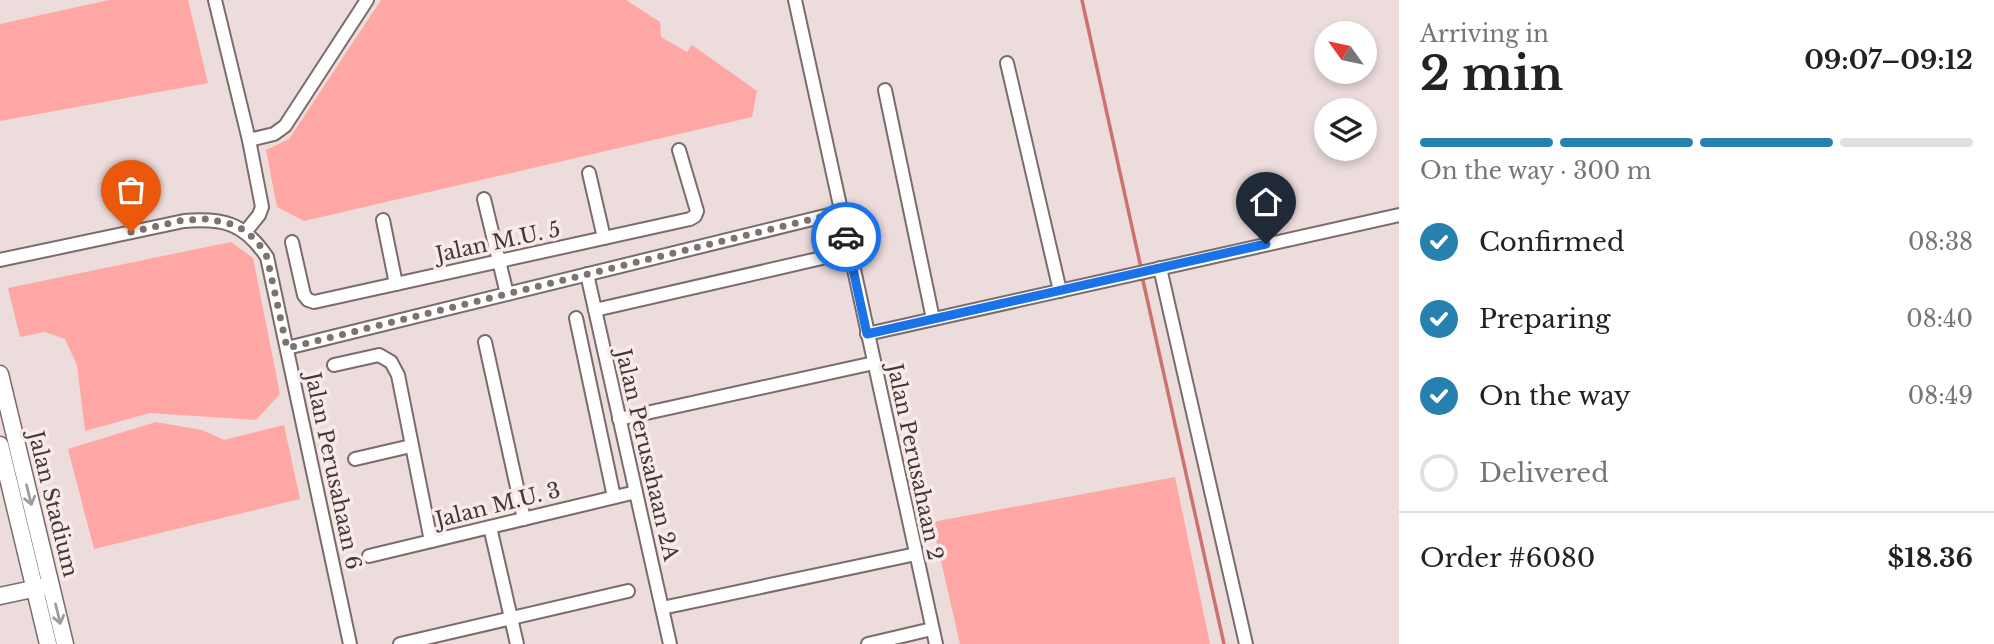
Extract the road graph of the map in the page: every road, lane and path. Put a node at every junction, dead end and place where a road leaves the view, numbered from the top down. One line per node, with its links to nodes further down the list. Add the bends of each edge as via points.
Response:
1 (215, 0): 6 (street)
2 (367, 0): 6 (street, via 285,126)
3 (795, 0): 10 (street, Jalan Perusahaan 2)
4 (1007, 63): 22 (street)
5 (885, 90): 26 (street)
6 (249, 140): 13 (street, via 262,207)
7 (679, 150): 14 (street, Jalan M.U. 5, via 695,216)
8 (589, 173): 14 (street)
9 (484, 200): 18 (street)
10 (841, 212): 20 (street); 27 (street, Jalan Perusahaan 2)
11 (1399, 215): 19 (street)
12 (383, 220): 21 (street)
13 (246, 231): 17 (street, via 208,219 184,220); 29 (street, Jalan Perusahaan 6, via 267,257)
14 (604, 238): 18 (street, Jalan M.U. 5)
15 (292, 242): 21 (street, Jalan M.U. 5, via 308,300)
16 (821, 258): 24 (street)
17 (0, 260)
18 (499, 262): 21 (street, Jalan M.U. 5); 23 (street)
19 (1155, 269): 22 (street); 60 (street)
20 (587, 274): 23 (street); 24 (street, Jalan Perusahaan 2A)
21 (396, 284)
22 (1060, 291): 26 (street)
23 (507, 294): 29 (street)
24 (595, 310): 33 (street, Jalan Perusahaan 2A)
25 (576, 318): 39 (street)
26 (933, 319): 27 (street)
27 (867, 334): 30 (street, Jalan Perusahaan 2)
28 (485, 342): 40 (street)
29 (287, 348): 54 (street, Jalan Perusahaan 6)
30 (874, 363): 33 (street); 43 (street, Jalan Perusahaan 2)
31 (334, 365): 36 (street, via 379,355 391,362 398,374)
32 (0, 374): 34 (street, Jalan Stadium)
33 (619, 419): 38 (street, Jalan Perusahaan 2A)
34 (7, 430): 45 (street, Jalan Stadium, one-way to 45)
35 (0, 444): 46 (street, Jalan Stadium)
36 (411, 446): 37 (street); 42 (street)
37 (355, 459)
38 (636, 492): 39 (street, Jalan M.U. 3); 49 (street, Jalan Perusahaan 2A)
39 (614, 497): 40 (street, Jalan M.U. 3)
40 (524, 519): 41 (street, Jalan M.U. 3)
41 (490, 527): 42 (street, Jalan M.U. 3); 50 (street)
42 (431, 541): 44 (street, Jalan M.U. 3)
43 (916, 554): 49 (street); 51 (street, Jalan Perusahaan 2)
44 (369, 556)
45 (51, 585): 46 (street); 53 (street, Jalan Stadium, one-way to 53)
46 (34, 589): 48 (street); 52 (street, Jalan Stadium)
47 (628, 591): 50 (street)
48 (0, 596)
49 (662, 608): 57 (street, Jalan Perusahaan 2A)
50 (511, 618): 55 (street); 56 (street)
51 (932, 629): 58 (street); 59 (street, Jalan Perusahaan 2)
52 (48, 644)
53 (65, 644)
54 (350, 644)
55 (400, 644)
56 (517, 644)
57 (670, 644)
58 (868, 644)
59 (936, 644)
60 (1247, 644)

